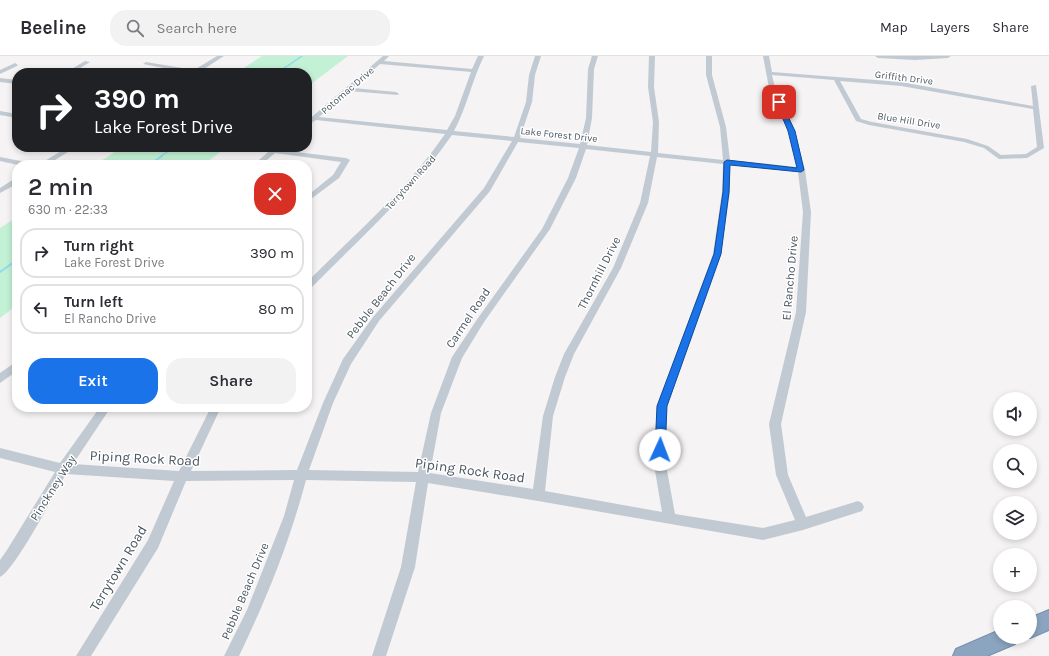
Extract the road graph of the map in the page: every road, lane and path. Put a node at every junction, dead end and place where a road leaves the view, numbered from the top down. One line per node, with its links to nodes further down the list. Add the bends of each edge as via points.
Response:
1 (221, 56): 17 (street)
2 (386, 56): 12 (street, Potomac Drive)
3 (481, 56): 18 (street, Terrytown Road)
4 (538, 56): 33 (street, Pebble Beach Drive)
5 (595, 56): 34 (street, Carmel Road, via 591,69 590,118)
6 (652, 56): 38 (street, Thornhill Drive, via 651,87 656,122)
7 (709, 56): 43 (street, via 709,75 719,111)
8 (766, 56): 20 (street, El Rancho Drive)
9 (878, 56): 10 (street)
10 (948, 56)
11 (87, 62): 15 (street)
12 (379, 62): 18 (street); 25 (street, Potomac Drive)
13 (146, 64): 16 (street)
14 (15, 65): 19 (street)
15 (77, 68)
16 (170, 68)
17 (202, 68)
18 (473, 71): 32 (street, Terrytown Road, via 465,99)
19 (0, 72)
20 (768, 73): 21 (street, Griffith Drive); 44 (street, El Rancho Drive, via 772,88 792,131)
21 (836, 79): 27 (street, Griffith Drive, via 901,84); 27 (street, Blue Hill Drive, via 858,120 965,140 986,147 999,157 1027,156 1041,148)
22 (0, 80): 23 (street)
23 (12, 81)
24 (1034, 86): 27 (street)
25 (349, 89): 26 (street); 30 (street, Potomac Drive)
26 (396, 94)
27 (1036, 108)
28 (1, 113): 29 (street)
29 (12, 115)
30 (315, 118): 31 (street, Potomac Drive); 32 (street, Lake Forest Drive)
31 (312, 120)
32 (450, 133): 33 (street, Lake Forest Drive); 48 (street, Terrytown Road, via 427,166)
33 (516, 140): 34 (street, Lake Forest Drive); 55 (street, Pebble Beach Drive, via 487,189 376,319 347,362 328,403)
34 (583, 147): 38 (street, Lake Forest Drive); 57 (street, Carmel Road, via 572,178 546,229 457,357 436,413)
35 (64, 152): 40 (street)
36 (272, 152): 41 (street)
37 (295, 152): 47 (street, via 346,160 336,176)
38 (654, 155): 43 (street, Lake Forest Drive); 58 (street, Thornhill Drive, via 644,203 617,268 569,354 549,409)
39 (0, 159): 42 (street)
40 (51, 160)
41 (263, 160)
42 (12, 162)
43 (727, 162): 44 (street, Lake Forest Drive); 60 (street, via 726,192 717,254 662,406 660,465)
44 (801, 170): 61 (street, El Rancho Drive, via 807,212 801,312 775,424 782,476)
45 (12, 184): 46 (street)
46 (0, 191)
47 (312, 196)
48 (312, 282)
49 (12, 369): 50 (street)
50 (0, 379)
51 (103, 412): 54 (street, Pinckney Way)
52 (214, 412): 56 (street, Terrytown Road)
53 (0, 453): 54 (street, Piping Rock Road)
54 (63, 469): 56 (street, Piping Rock Road); 62 (street, Pinckney Way, via 12,555)
55 (301, 475): 56 (street, Piping Rock Road); 57 (street, Piping Rock Road); 67 (street, Pebble Beach Drive, via 290,516 252,614)
56 (182, 476): 66 (street, Terrytown Road, via 153,544)
57 (423, 477): 58 (street, Piping Rock Road); 68 (street, Carmel Road, via 408,567)
58 (538, 495): 60 (street, Piping Rock Road)
59 (858, 506): 61 (street, Piping Rock Road)
60 (670, 519): 61 (street, Piping Rock Road, via 763,534)
61 (803, 524)
62 (0, 570)
63 (1049, 620): 64 (highway)
64 (1037, 625)
65 (993, 643): 69 (highway)
66 (83, 656)
67 (231, 656)
68 (379, 656)
69 (963, 656)

